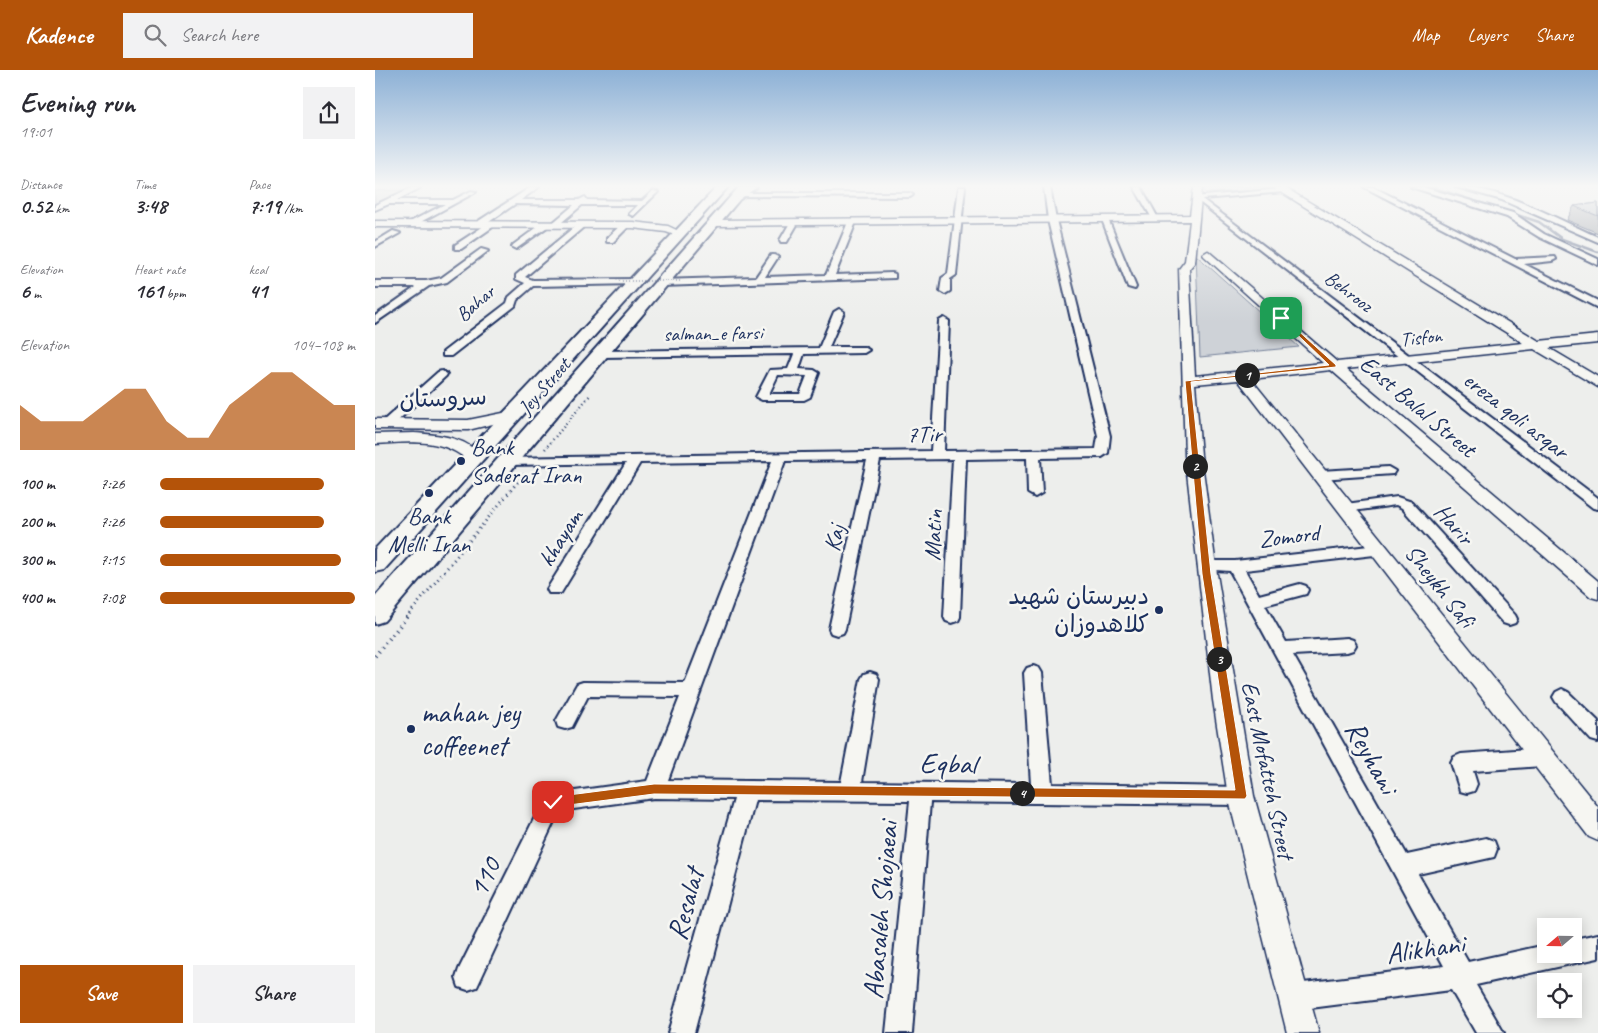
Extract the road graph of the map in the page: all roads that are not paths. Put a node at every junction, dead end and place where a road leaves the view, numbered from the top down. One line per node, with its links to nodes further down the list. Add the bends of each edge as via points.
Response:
1 (481, 232): 24 (street)
2 (539, 232): 25 (street)
3 (573, 232): 36 (street, via 519,277)
4 (620, 232): 20 (street)
5 (676, 232): 19 (street)
6 (706, 232): 37 (main road, Jey Street)
7 (789, 232): 21 (street)
8 (848, 232): 33 (street)
9 (958, 232): 41 (street, via 952,275 946,278)
10 (1055, 232): 63 (street, 7Tir, via 1104,436 1102,453)
11 (1109, 232): 40 (street)
12 (1190, 232): 58 (street, East Mofatteh Street, via 1190,262 1181,266)
13 (1230, 232): 53 (street, Behrooz)
14 (1350, 232): 47 (street)
15 (1454, 232): 30 (street)
16 (1536, 232): 31 (street)
17 (1580, 232): 22 (street)
18 (396, 233): 23 (street)
19 (680, 234): 35 (main road, Jey Street)
20 (610, 240)
21 (784, 240)
22 (1598, 240)
23 (375, 245)
24 (457, 247)
25 (516, 247)
26 (485, 251): 39 (street, via 444,280)
27 (1209, 254): 54 (street, East Balal Street)
28 (774, 257): 34 (street)
29 (1552, 259): 30 (street)
30 (1513, 262): 42 (street)
31 (1598, 262)
32 (892, 276): 33 (street)
33 (829, 278): 34 (street)
34 (759, 280): 37 (street)
35 (627, 282): 36 (street); 60 (main road, Jey Street)
36 (531, 283): 51 (street, Bahar, via 512,299 512,304)
37 (661, 283): 52 (main road, Jey Street)
38 (375, 284): 39 (street)
39 (426, 284): 44 (street)
40 (1132, 287)
41 (945, 291)
42 (1598, 305)
43 (839, 312): 48 (street)
44 (375, 320)
45 (944, 321): 64 (street)
46 (1598, 339): 47 (street, Tisfon)
47 (1537, 346): 53 (street, Tisfon); 59 (street)
48 (823, 350): 49 (street, salman_e farsi); 50 (street, salman_e farsi)
49 (864, 350)
50 (800, 351): 52 (street, salman_e farsi); 55 (street)
51 (447, 354)
52 (602, 354): 70 (main road, Jey Street)
53 (1409, 358): 54 (street, Tisfon); 74 (street, ereza qoli asqar)
54 (1334, 366): 57 (street, Tisfon); 82 (street, East Balal Street)
55 (792, 372)
56 (442, 374): 61 (street)
57 (1241, 375): 58 (street, Tisfon); 72 (street, Sheykh Safi)
58 (1188, 381): 78 (street, East Mofatteh Street)
59 (1598, 383)
60 (513, 415): 61 (street, سروستان, via 468,425); 68 (main road, Jey Street)
61 (381, 424)
62 (375, 439): 68 (street, سروستان, via 441,441 468,449)
63 (1033, 454): 65 (street, 7Tir); 73 (street)
64 (937, 455): 65 (street, 7Tir); 66 (street, 7Tir)
65 (960, 455): 85 (street, Matin)
66 (874, 456): 67 (street, 7Tir); 87 (street, Kaj)
67 (780, 457): 69 (street, 7Tir); 92 (street)
68 (474, 458): 77 (main road, Jey Street)
69 (635, 460): 70 (street, 7Tir); 80 (street, khayam)
70 (508, 462): 84 (main road, Jey Street)
71 (1388, 471): 72 (street)
72 (1320, 475): 75 (street, Sheykh Safi)
73 (1035, 493)
74 (1598, 505)
75 (1346, 508): 76 (street, Sheykh Safi); 86 (street, Harir, via 1403,502)
76 (1378, 550): 79 (street, Zomord); 96 (street, Sheykh Safi)
77 (375, 564)
78 (1206, 565): 79 (street, Zomord); 103 (street, East Mofatteh Street)
79 (1235, 566): 83 (street, Reyhani)
80 (555, 589)
81 (1299, 590): 83 (street)
82 (1598, 592)
83 (1254, 602): 89 (street, Reyhani)
84 (375, 614)
85 (952, 616)
86 (1509, 620)
87 (837, 629)
88 (1347, 645): 89 (street)
89 (1280, 649): 107 (street, Reyhani)
90 (1033, 672): 102 (street)
91 (870, 679): 100 (street)
92 (691, 690): 94 (street, via 583,689); 98 (street)
93 (1562, 697): 95 (street)
94 (565, 722)
95 (1598, 734)
96 (1542, 757): 97 (street, via 1461,763); 105 (street, Sheykh Safi)
97 (1467, 784)
98 (654, 789): 99 (street, Eqbal); 104 (street, Eqbal)
99 (747, 791): 100 (street, Eqbal); 114 (street, Resalat)
100 (850, 791): 101 (street, Eqbal)
101 (921, 792): 102 (street, Eqbal); 115 (street, Abasaleh Shojaeai)
102 (1042, 793): 103 (street, Eqbal)
103 (1241, 796): 113 (street, East Mofatteh Street)
104 (553, 802): 112 (street, 110)
105 (1598, 828)
106 (1486, 849): 107 (street)
107 (1401, 867): 111 (street, Reyhani)
108 (1598, 946): 109 (street)
109 (1583, 949)
110 (1537, 960): 111 (street, Alikhani)
111 (1459, 976): 113 (street, Alikhani); 117 (street, Reyhani)
112 (468, 978)
113 (1295, 997): 116 (street, East Mofatteh Street)
114 (681, 1033)
115 (899, 1033)
116 (1303, 1033)
117 (1491, 1033)

